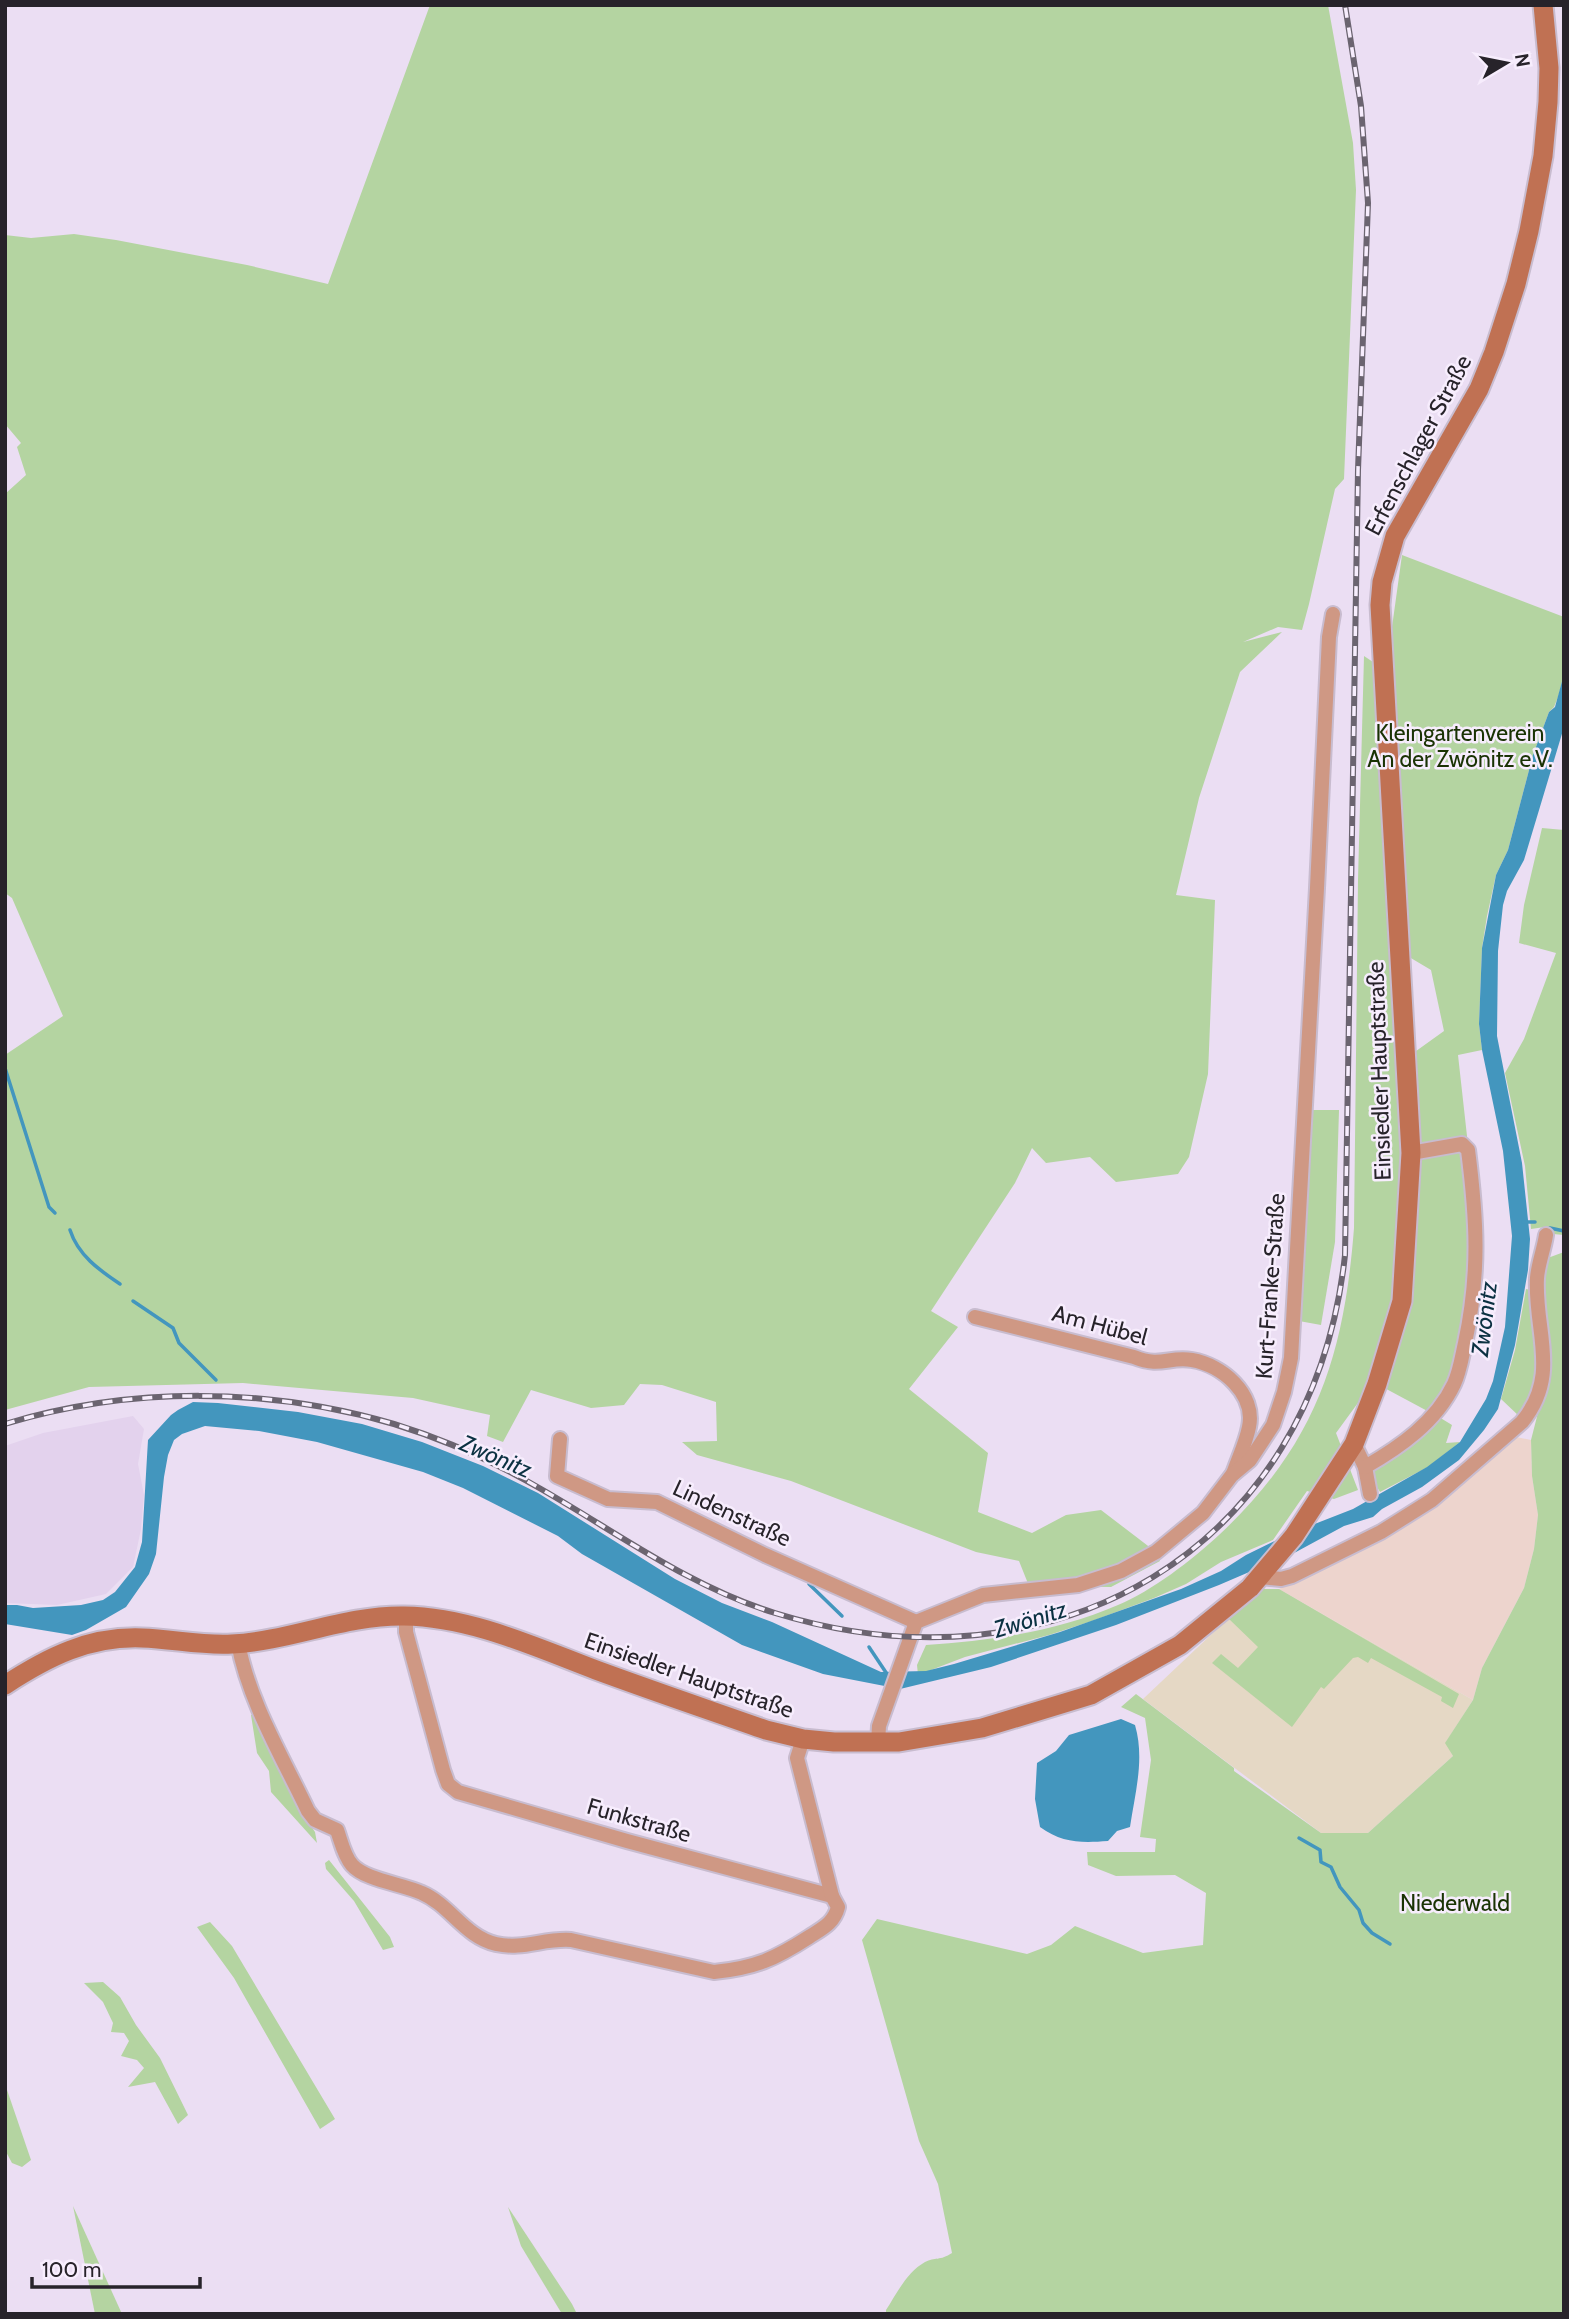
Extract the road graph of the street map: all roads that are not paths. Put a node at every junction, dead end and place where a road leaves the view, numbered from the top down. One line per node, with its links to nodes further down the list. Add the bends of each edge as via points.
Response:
1 (1544, 5): 3 (main road, Erfenschlager Straße, via 1547,116 1516,285 1479,389 1395,536 1382,582)
2 (1333, 614): 10 (street, Kurt-Franke-Straße, via 1291,1358 1273,1426 1250,1460)
3 (1394, 872): 4 (main road, Einsiedler Hauptstraße)
4 (1411, 1153): 8 (main road, Einsiedler Hauptstraße, via 1402,1301); 9 (street, via 1462,1144 1468,1150 1476,1275 1460,1369 1448,1394 1424,1425 1395,1450)
5 (1546, 1235): 12 (street, via 1537,1278 1544,1360 1541,1384 1534,1407 1522,1422 1432,1500 1381,1532 1292,1576)
6 (975, 1317): 10 (street, Am Hübel, via 1146,1362 1191,1360 1218,1369 1241,1390 1250,1425)
7 (561, 1439): 14 (street, Lindenstraße, via 557,1476 608,1499 657,1502)
8 (1354, 1444): 9 (street); 12 (main road, Einsiedler Hauptstraße)
9 (1365, 1467): 11 (street)
10 (1232, 1475): 14 (street, Kurt-Franke-Straße, via 1203,1513 1156,1552 1121,1571 1078,1585 983,1595)
11 (1370, 1494)
12 (1261, 1577): 18 (main road, Einsiedler Hauptstraße, via 1180,1644 1091,1695 982,1728)
13 (406, 1616): 15 (main road, Einsiedler Hauptstraße, via 350,1621); 17 (main road, Einsiedler Hauptstraße, via 464,1623); 19 (street, Funkstraße, via 406,1632 443,1770 448,1784 458,1792)
14 (916, 1622): 18 (street, via 879,1726)
15 (239, 1643): 16 (main road, Einsiedler Hauptstraße, via 143,1638 90,1643 43,1660); 19 (street, via 261,1711 315,1820 337,1830 352,1865 363,1873 443,1904 475,1936 520,1947 570,1940 714,1972 736,1970 771,1960 830,1924 838,1907)
16 (5, 1685)
17 (803, 1739): 18 (main road, Einsiedler Hauptstraße); 19 (street, via 797,1758)
18 (878, 1744)
19 (832, 1896)

